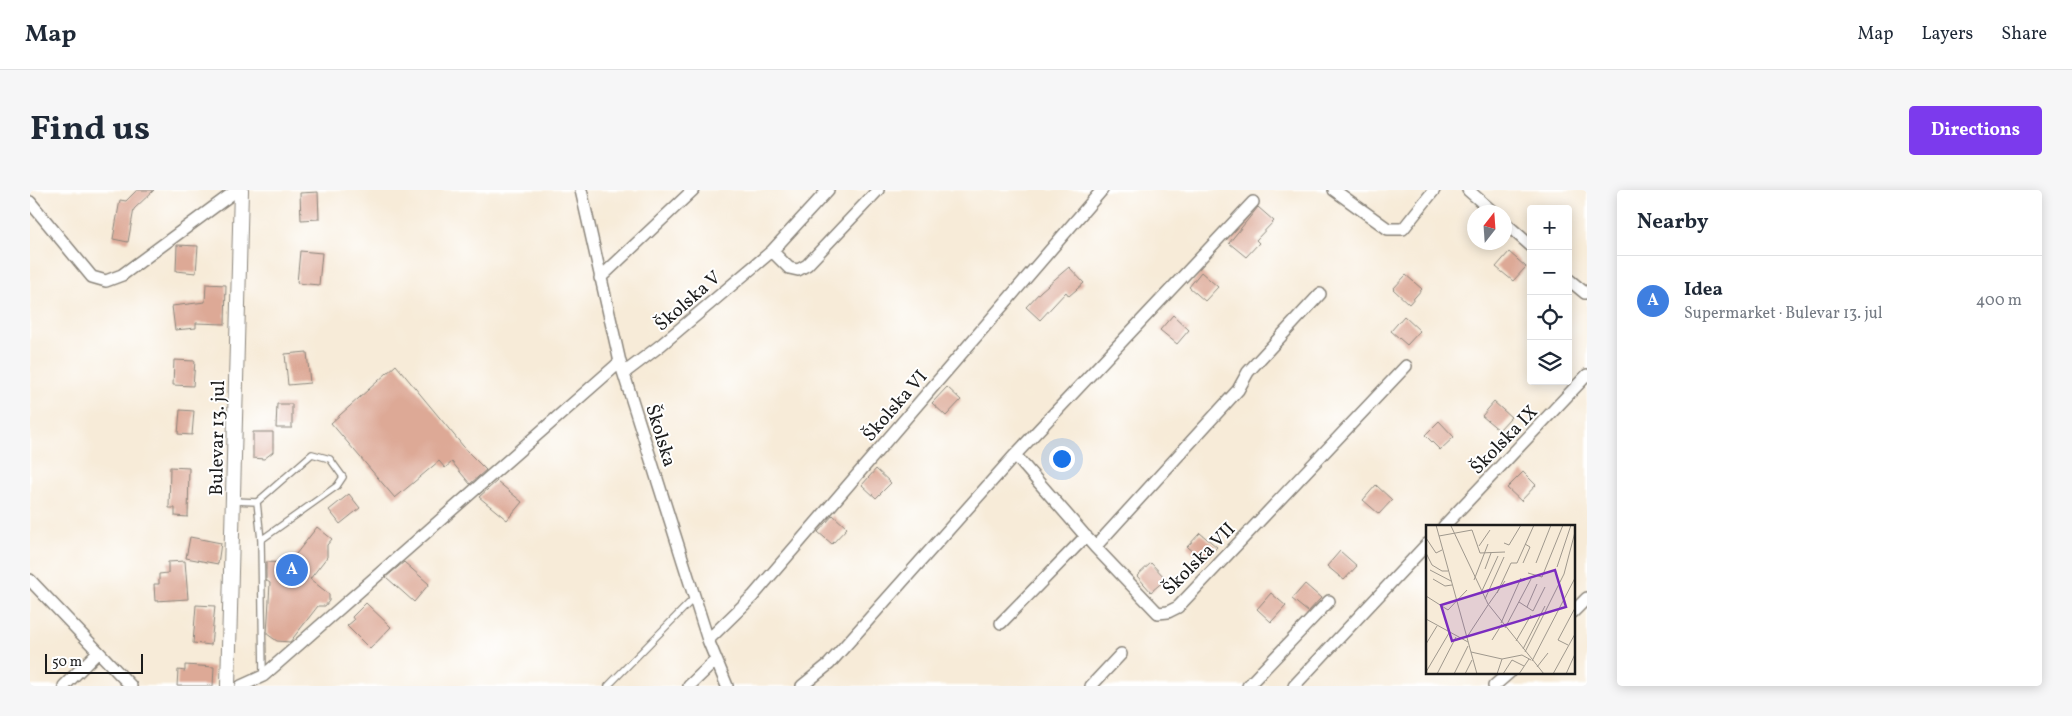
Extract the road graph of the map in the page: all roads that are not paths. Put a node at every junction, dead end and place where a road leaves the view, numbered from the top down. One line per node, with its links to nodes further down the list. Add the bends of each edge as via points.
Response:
1 (237, 190): 11 (street, via 122,275 106,281 92,277)
2 (241, 190): 26 (street, Bulevar 13. jul)
3 (581, 190): 17 (street, Školska)
4 (694, 190): 17 (street)
5 (828, 190): 16 (street, Školska V)
6 (878, 190): 16 (street, via 807,265 798,270 789,268)
7 (1102, 190): 39 (street, Školska VI, via 753,596)
8 (1334, 190): 9 (street, via 1388,229 1397,231 1403,230)
9 (1434, 190)
10 (1468, 190): 13 (street)
11 (30, 202)
12 (1253, 202): 25 (street)
13 (1485, 205)
14 (1512, 229): 15 (street)
15 (1527, 242)
16 (772, 251): 23 (street, Školska V, via 662,345)
17 (600, 278): 21 (street, Školska)
18 (1572, 282): 19 (street)
19 (1585, 293)
20 (1320, 294): 32 (street, via 1248,372 1238,390)
21 (620, 362): 23 (street, Školska); 44 (street)
22 (1406, 366): 32 (street, Školska VII, via 1178,607 1158,613)
23 (624, 373): 34 (street, Školska)
24 (1587, 375): 28 (street, Školska IX)
25 (1015, 455): 29 (street, Školska VII); 52 (street, via 829,664)
26 (233, 501): 27 (lane); 47 (street, Bulevar 13. jul)
27 (257, 502): 30 (lane); 30 (lane, via 312,454 330,459 343,477 337,486)
28 (1445, 525)
29 (1086, 536): 32 (street, Školska VII); 38 (street)
30 (261, 540): 44 (lane)
31 (1426, 545): 55 (street)
32 (1095, 547)
33 (30, 580): 40 (street)
34 (694, 598): 39 (street, Školska); 49 (lane)
35 (1587, 598): 37 (street)
36 (1329, 601): 54 (street)
37 (1574, 611)
38 (1001, 623)
39 (708, 640): 42 (street, Školska)
40 (98, 652): 45 (street); 46 (street)
41 (1121, 654): 53 (street)
42 (716, 660): 50 (street); 51 (street, Školska)
43 (1509, 673): 56 (street)
44 (263, 676): 48 (street)
45 (64, 686)
46 (131, 686)
47 (228, 686)
48 (241, 686)
49 (608, 686)
50 (689, 686)
51 (727, 686)
52 (802, 686)
53 (1091, 686)
54 (1248, 686)
55 (1294, 686)
56 (1494, 686)

